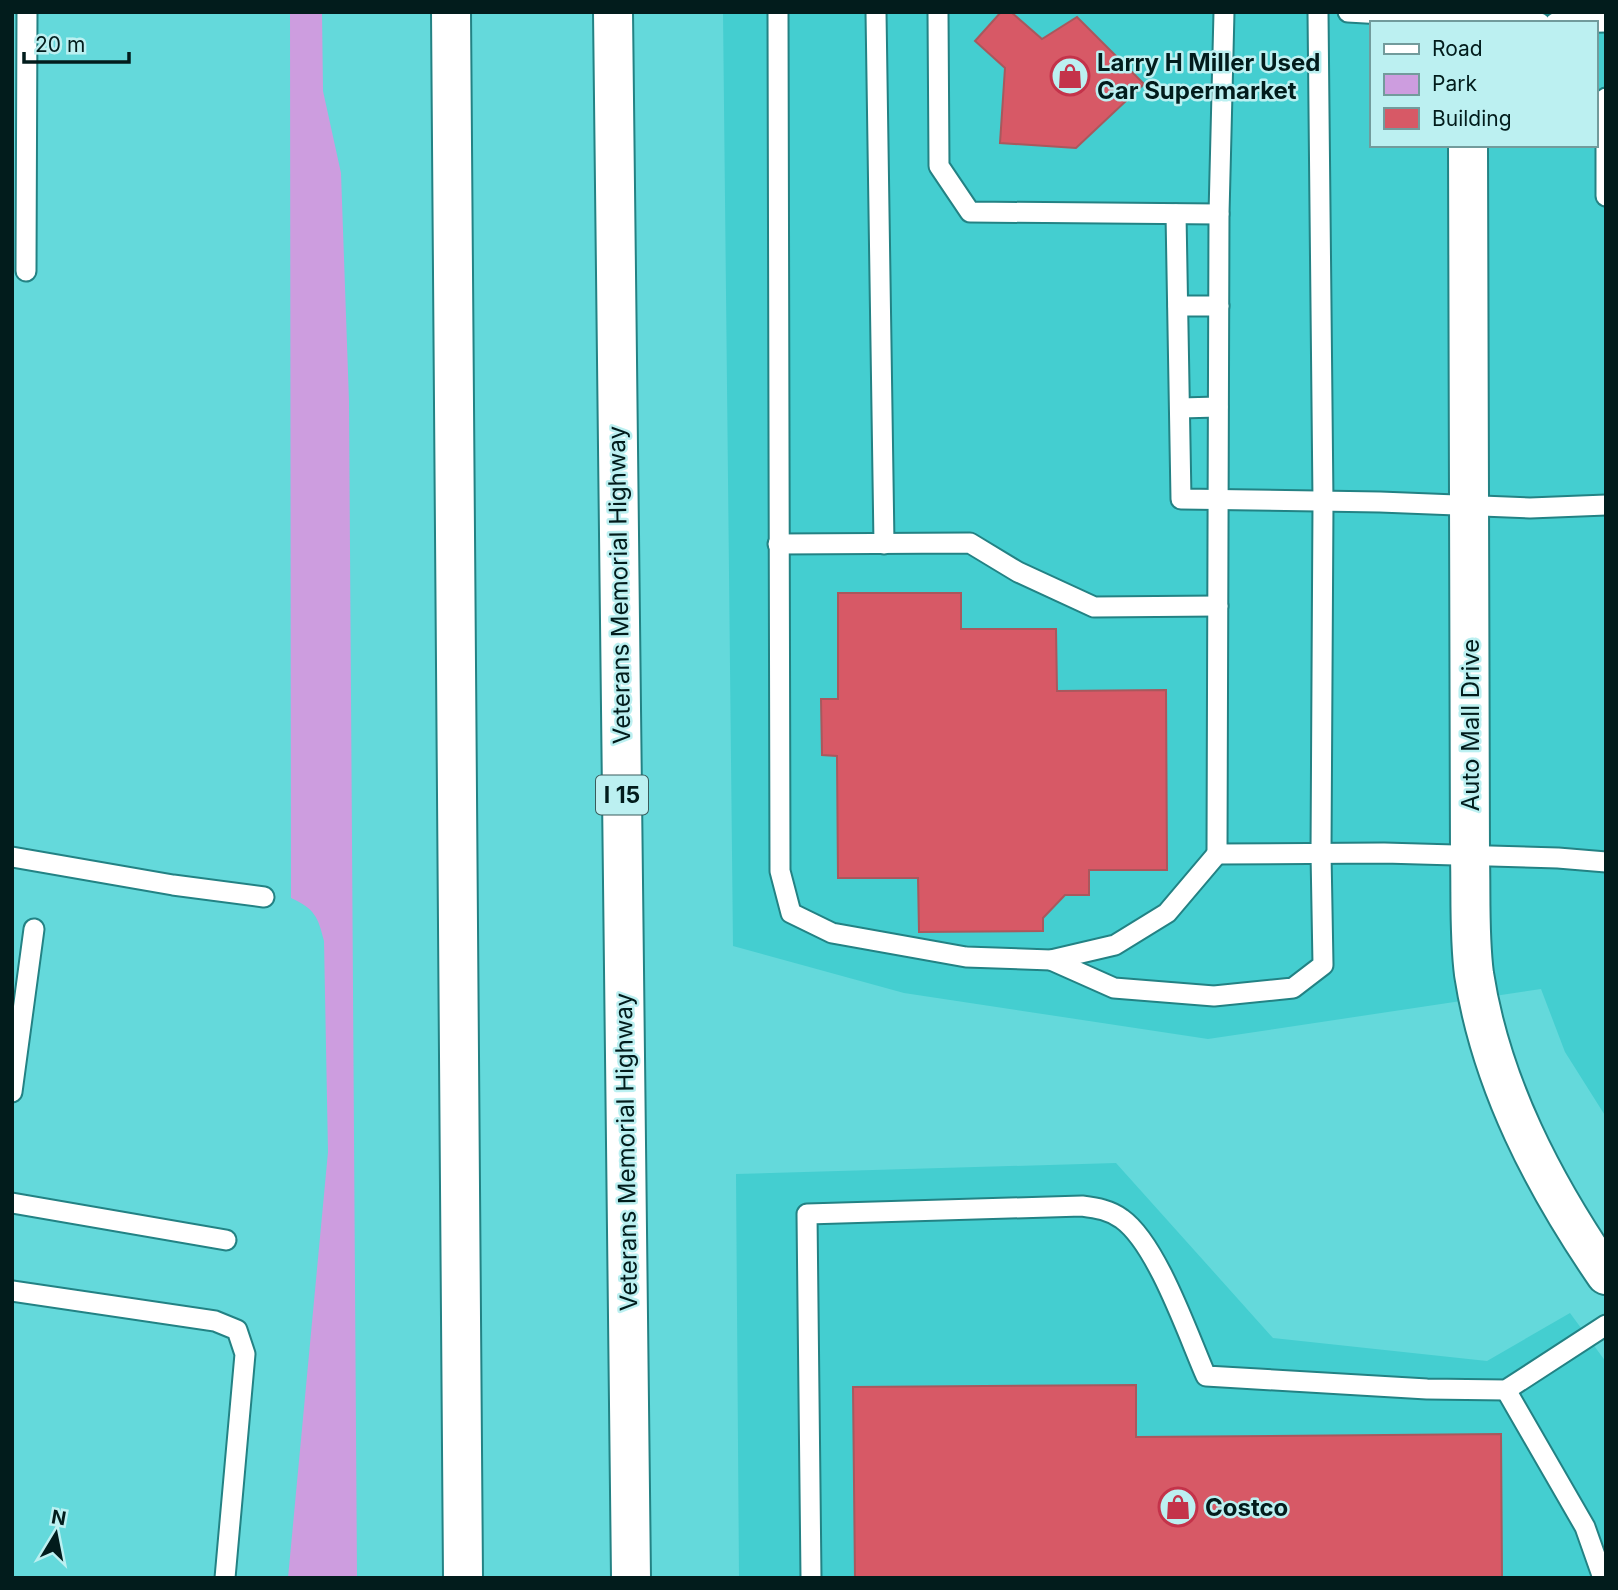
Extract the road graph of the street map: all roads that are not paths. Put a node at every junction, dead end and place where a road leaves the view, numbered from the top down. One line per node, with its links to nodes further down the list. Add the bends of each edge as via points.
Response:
1 (27, 12): 17 (lane)
2 (451, 12): 45 (main road)
3 (612, 12): 46 (main road, Veterans Memorial Highway / I 15)
4 (778, 12): 26 (lane)
5 (876, 12): 27 (lane)
6 (938, 12): 15 (lane, via 939,166 970,212)
7 (1318, 12): 23 (lane)
8 (1348, 12): 10 (lane)
9 (1219, 13): 16 (lane)
10 (1467, 18): 11 (lane)
11 (1511, 21)
12 (1606, 98): 14 (lane)
13 (1468, 147): 24 (main road, Auto Mall Drive)
14 (1606, 196)
15 (1176, 214): 16 (lane); 18 (lane)
16 (1219, 214): 19 (lane)
17 (26, 271)
18 (1178, 306): 19 (lane); 20 (lane)
19 (1219, 306): 21 (lane)
20 (1180, 408): 21 (lane); 22 (lane, via 1181,499)
21 (1219, 408): 22 (lane)
22 (1218, 500): 23 (lane); 28 (lane)
23 (1323, 502): 24 (lane); 29 (lane)
24 (1470, 505): 25 (lane); 32 (main road, Auto Mall Drive)
25 (1606, 505)
26 (778, 544): 27 (lane); 36 (lane, via 780,871 791,913 832,933 966,957)
27 (884, 544): 28 (lane, via 970,543 1018,572 1094,607)
28 (1218, 606): 30 (lane)
29 (1321, 853): 30 (lane); 32 (lane); 36 (lane, via 1323,965 1293,988 1214,996 1114,988)
30 (1217, 854): 36 (lane, via 1167,913 1115,945)
31 (12, 857): 34 (lane)
32 (1470, 857): 33 (lane); 40 (main road, Auto Mall Drive, via 1474,974 1488,1037 1511,1106 1545,1178)
33 (1606, 862)
34 (264, 897)
35 (34, 929): 37 (lane)
36 (1051, 960)
37 (12, 1092)
38 (12, 1203): 39 (lane)
39 (226, 1240)
40 (1606, 1275)
41 (12, 1291): 44 (lane, via 215,1321 237,1331 244,1354)
42 (1606, 1325): 43 (lane)
43 (1506, 1390): 47 (lane, via 1206,1376 1142,1239 1104,1209 807,1214); 48 (lane, via 1585,1527)
44 (225, 1578)
45 (463, 1578)
46 (631, 1578)
47 (811, 1578)
48 (1603, 1578)

